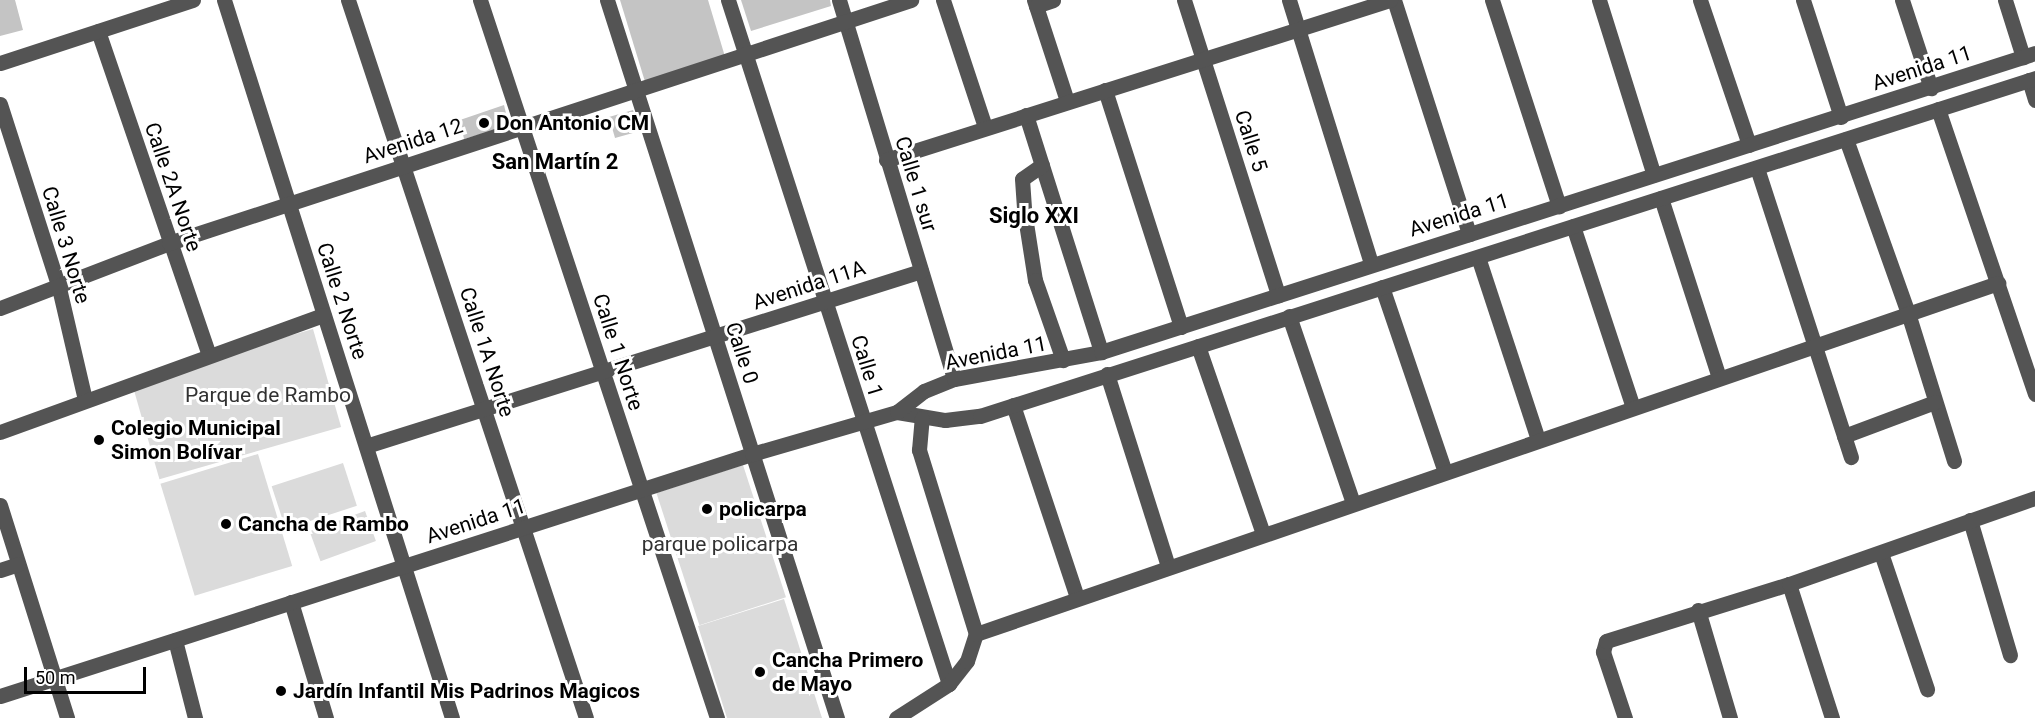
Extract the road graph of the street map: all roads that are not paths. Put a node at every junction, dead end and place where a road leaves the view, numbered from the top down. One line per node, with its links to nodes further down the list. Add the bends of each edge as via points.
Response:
1 (193, 0): 23 (street)
2 (224, 0): 48 (street, Calle 2 Norte)
3 (348, 0): 44 (street, Calle 1A Norte)
4 (480, 0): 39 (street, Calle 1 Norte)
5 (607, 0): 30 (street, Calle 0)
6 (728, 0): 24 (street, Calle 1)
7 (838, 0): 21 (street, Calle 1 sur)
8 (911, 0): 21 (street, Avenida 12)
9 (943, 0): 38 (street)
10 (1053, 0): 20 (street)
11 (1184, 0): 26 (street, Calle 5)
12 (1289, 0): 22 (street)
13 (1392, 0): 22 (street); 51 (street)
14 (1492, 0): 49 (street)
15 (1599, 0): 46 (street)
16 (1700, 0): 41 (street)
17 (1803, 0): 37 (street)
18 (1902, 0): 29 (street)
19 (2005, 0): 25 (street)
20 (1035, 3): 33 (street)
21 (845, 21): 24 (street, Avenida 12); 42 (street, Calle 1 sur)
22 (1298, 29): 26 (street); 54 (street)
23 (98, 31): 27 (street); 52 (street, Calle 2A Norte)
24 (745, 54): 30 (street, Avenida 12); 60 (street, Calle 1)
25 (2029, 55): 29 (street, Avenida 11)
26 (1203, 59): 31 (street); 59 (street, Calle 5)
27 (0, 63)
28 (2032, 79): 32 (street); 35 (street, Avenida 11)
29 (1931, 88): 37 (street, Avenida 11)
30 (636, 90): 39 (street, Avenida 12); 66 (street, Calle 0)
31 (1105, 90): 33 (street); 65 (street)
32 (2035, 100)
33 (1067, 101): 36 (street)
34 (0, 104): 58 (street, Calle 3 Norte)
35 (1938, 109): 40 (street, Avenida 11); 56 (street)
36 (1026, 115): 38 (street); 43 (street)
37 (1840, 117): 41 (street, Avenida 11)
38 (985, 127): 42 (street)
39 (522, 128): 44 (street, Avenida 12); 72 (street, Calle 1 Norte)
40 (1846, 139): 45 (street, Avenida 11); 62 (street)
41 (1749, 145): 46 (street, Avenida 11)
42 (886, 160): 55 (street, Calle 1 sur)
43 (1042, 165): 69 (street); 71 (street, via 1022,179 1024,210 1035,280)
44 (403, 166): 48 (street, Avenida 12); 81 (street, Calle 1A Norte)
45 (1756, 168): 47 (street, Avenida 11); 67 (street)
46 (1654, 175): 49 (street, Avenida 11)
47 (1661, 198): 50 (street, Avenida 11); 74 (street)
48 (289, 204): 52 (street, Avenida 12); 63 (street, Calle 2 Norte)
49 (1559, 206): 51 (street, Avenida 11)
50 (1573, 226): 53 (street, Avenida 11); 80 (street)
51 (1469, 234): 54 (street, Avenida 11)
52 (169, 243): 58 (street, Avenida 12); 70 (street, Calle 2A Norte)
53 (1478, 257): 57 (street, Avenida 11); 87 (street)
54 (1371, 264): 59 (street, Avenida 11)
55 (921, 271): 60 (street, Avenida 11A); 75 (street, Calle 1 sur)
56 (1998, 283): 62 (street); 76 (street)
57 (1382, 287): 64 (street, Avenida 11); 92 (street)
58 (59, 288): 61 (street, Avenida 12); 77 (street, Calle 3 Norte)
59 (1278, 295): 65 (street, Avenida 11)
60 (825, 302): 66 (street, Avenida 11A); 84 (street, Calle 1)
61 (0, 308)
62 (1908, 313): 67 (street); 78 (street)
63 (324, 315): 70 (street); 88 (street, Calle 2 Norte)
64 (1289, 316): 68 (street, Avenida 11); 95 (street)
65 (1181, 327): 69 (street, Avenida 11)
66 (715, 337): 72 (street, Avenida 11A); 89 (street, Calle 0)
67 (1816, 345): 74 (street); 86 (street)
68 (1198, 346): 73 (street, Avenida 11); 99 (street)
69 (1101, 351): 71 (street, Avenida 11)
70 (209, 355): 77 (street)
71 (1063, 360): 75 (street, Avenida 11)
72 (603, 372): 81 (street, Avenida 11A); 93 (street, Calle 1 Norte)
73 (1107, 374): 79 (street, Avenida 11); 103 (street)
74 (1719, 378): 80 (street)
75 (954, 380): 82 (street, Avenida 11, via 924,391)
76 (2035, 394)
77 (85, 400): 85 (street)
78 (1935, 402): 86 (street); 91 (street)
79 (1012, 405): 83 (street, Avenida 11, via 980,416); 106 (street)
80 (1634, 407): 87 (street)
81 (484, 409): 88 (street, Avenida 11A); 98 (street, Calle 1A Norte)
82 (897, 412): 83 (street, Avenida 11); 84 (street, Avenida 11)
83 (922, 418): 109 (street, via 919,450)
84 (862, 423): 89 (street, Avenida 11); 113 (street, Calle 1)
85 (0, 432)
86 (1844, 435): 90 (street)
87 (1538, 440): 92 (street)
88 (366, 446): 102 (street, Calle 2 Norte)
89 (752, 454): 93 (street, Avenida 11); 122 (street, Calle 0)
90 (1851, 457)
91 (1954, 461)
92 (1445, 472): 95 (street)
93 (642, 490): 98 (street, Avenida 11); 121 (street, Calle 1 Norte)
94 (2035, 498): 97 (street)
95 (1353, 503): 99 (street)
96 (0, 505): 101 (street)
97 (1970, 520): 100 (street); 111 (street)
98 (523, 528): 102 (street, Avenida 11); 120 (street, Calle 1A Norte)
99 (1263, 534): 103 (street)
100 (1881, 553): 105 (street); 114 (street)
101 (18, 564): 104 (street); 112 (street)
102 (404, 566): 107 (street, Avenida 11); 119 (street, Calle 2 Norte)
103 (1168, 566): 106 (street)
104 (0, 570)
105 (1789, 584): 108 (street); 126 (street)
106 (1077, 597): 109 (street)
107 (291, 602): 110 (street, Avenida 11); 118 (street)
108 (1698, 610): 124 (street, via 1606,641 1603,652); 125 (street)
109 (976, 634): 113 (street, via 967,662)
110 (175, 640): 112 (street, Avenida 11); 117 (street)
111 (2010, 654)
112 (57, 678): 115 (street, Avenida 11); 116 (street)
113 (949, 684): 123 (street)
114 (1927, 689)
115 (0, 696)
116 (67, 718)
117 (195, 718)
118 (326, 718)
119 (452, 718)
120 (586, 718)
121 (717, 718)
122 (837, 718)
123 (896, 718)
124 (1625, 718)
125 (1730, 718)
126 (1832, 718)

